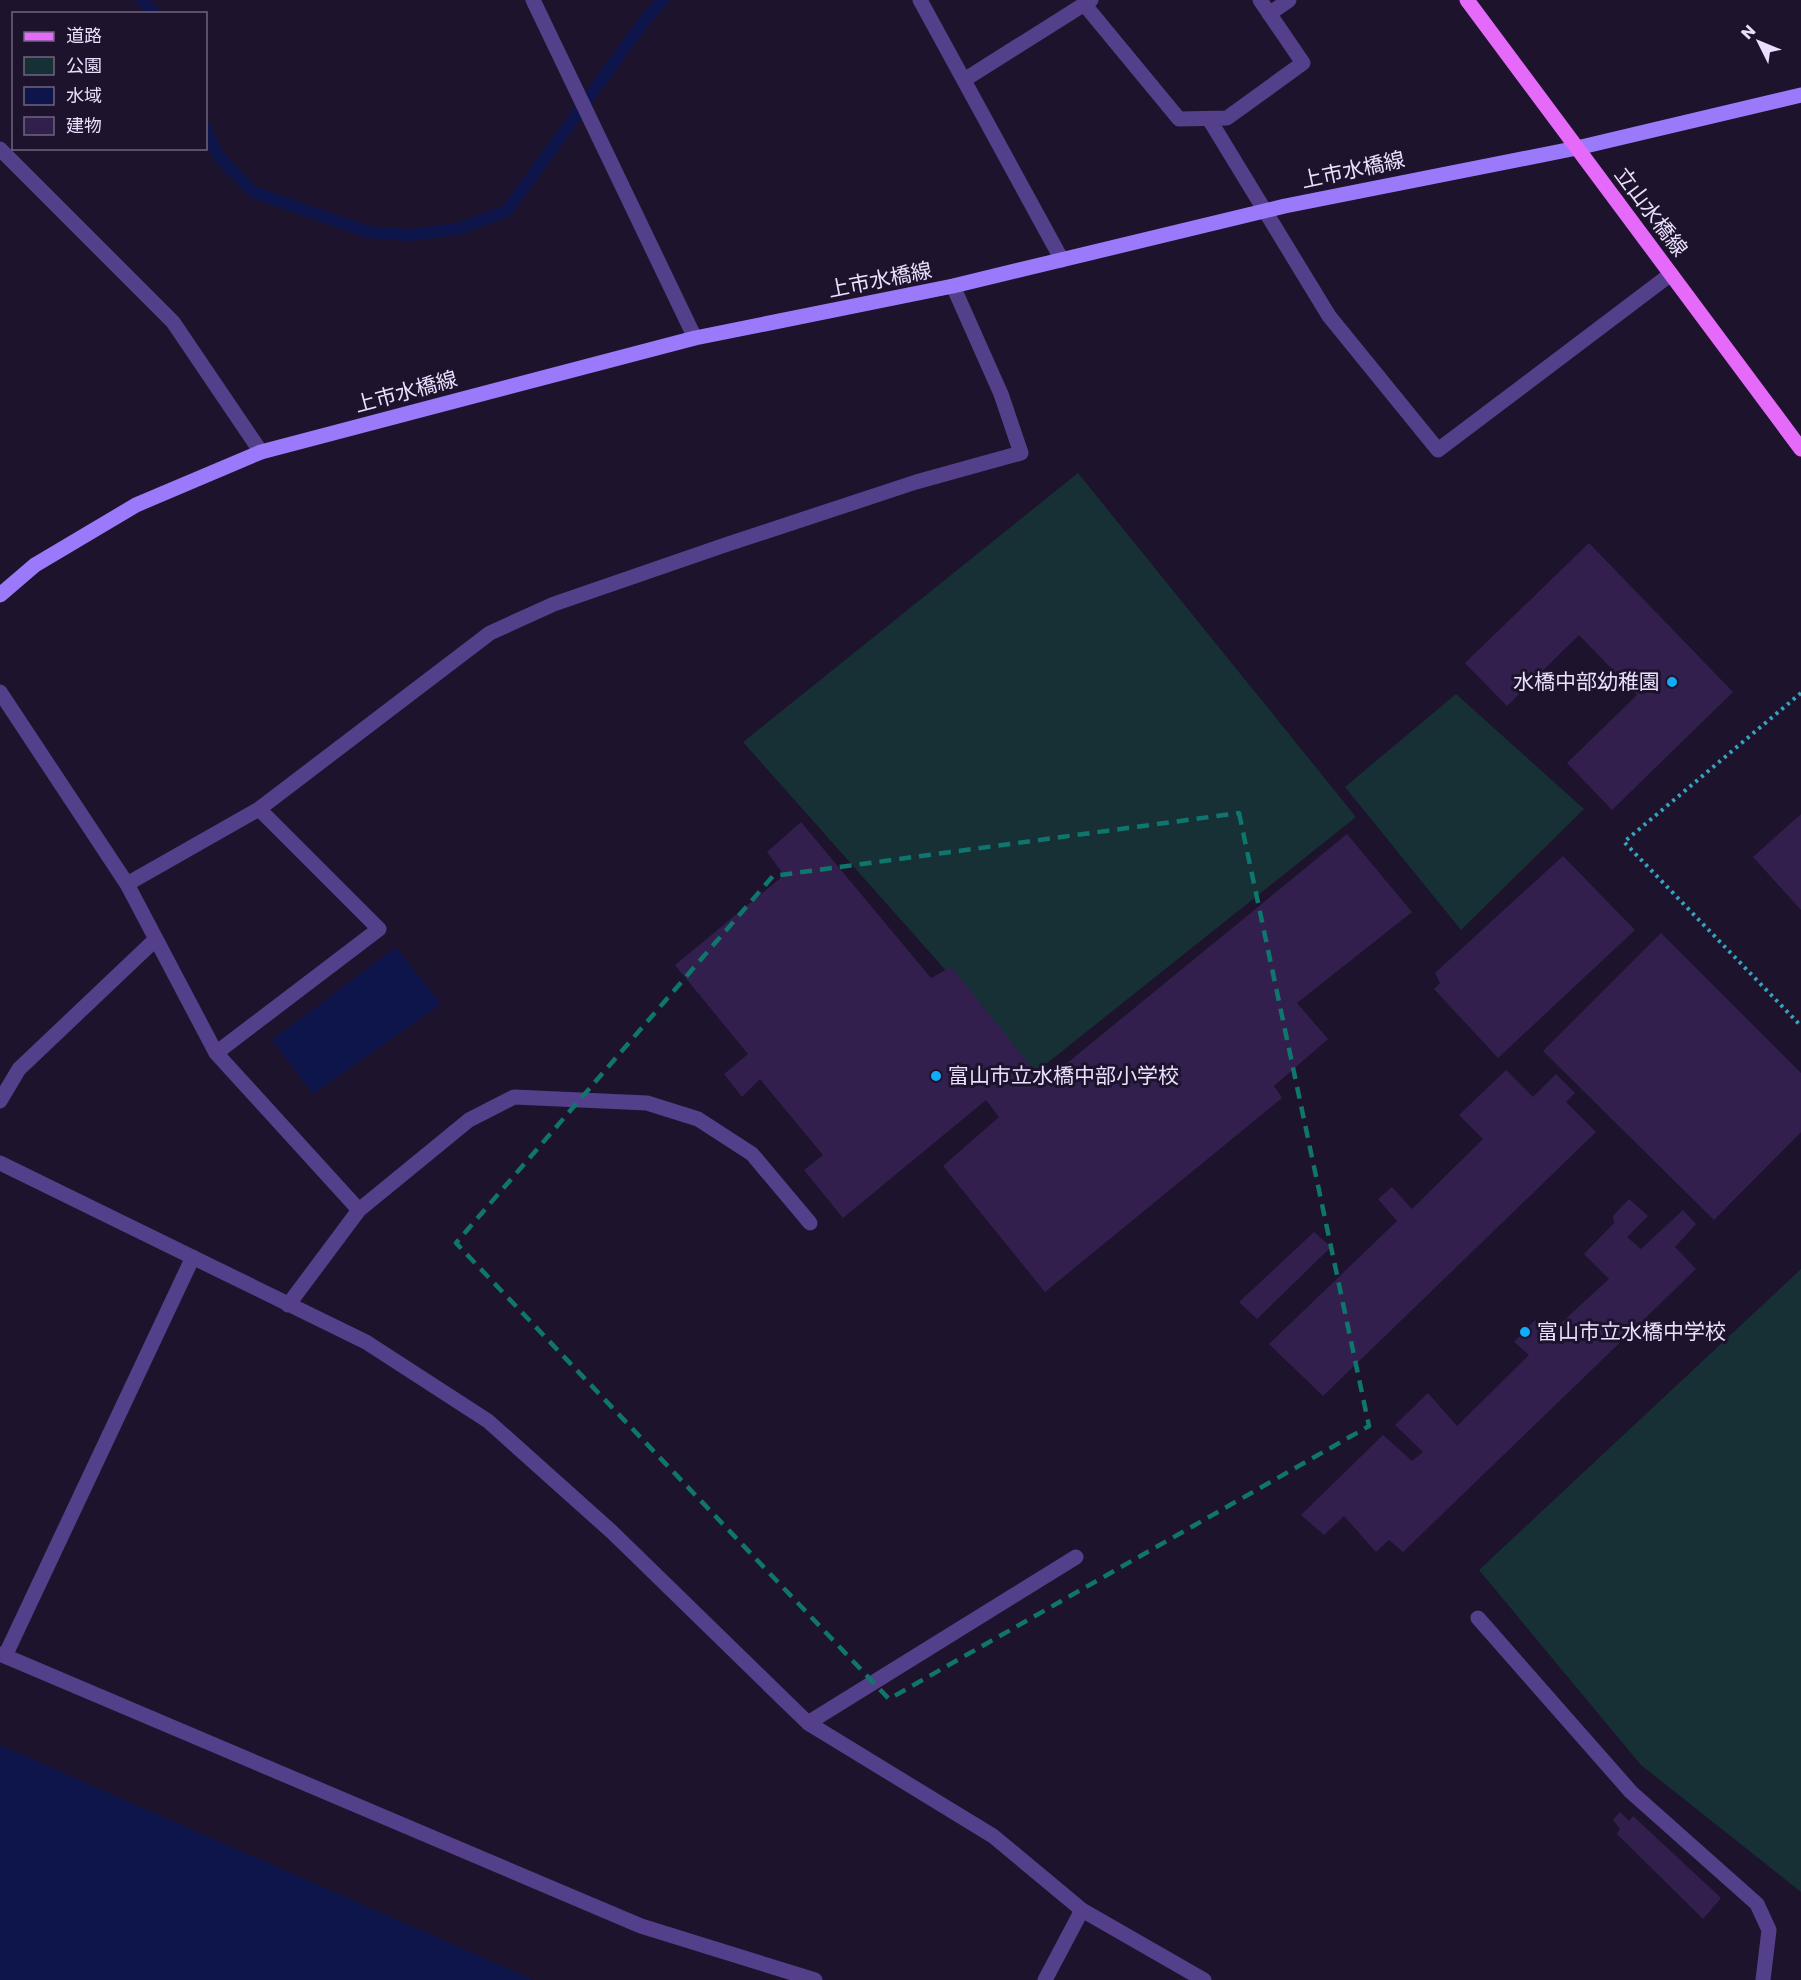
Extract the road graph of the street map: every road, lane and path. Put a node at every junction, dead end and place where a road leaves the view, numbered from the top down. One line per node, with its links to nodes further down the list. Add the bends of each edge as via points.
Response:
1 (533, 0): 17 (street)
2 (920, 0): 8 (street)
3 (1260, 0): 7 (street)
4 (1289, 0): 7 (street)
5 (1467, 0): 11 (main road, 立山水橋線)
6 (1087, 2): 8 (street); 10 (street, via 1179,119)
7 (1269, 14): 10 (street, via 1303,63 1227,118)
8 (964, 80): 14 (street)
9 (1801, 95): 11 (main road, 上市水橋線)
10 (1209, 119): 13 (street)
11 (1577, 148): 13 (main road, 上市水橋線); 15 (main road, 立山水橋線)
12 (0, 149): 19 (street, via 173,322)
13 (1263, 211): 14 (main road, 上市水橋線); 15 (street, via 1329,316 1438,450)
14 (1062, 260): 16 (main road, 上市水橋線)
15 (1671, 274): 18 (main road, 立山水橋線)
16 (953, 286): 17 (main road, 上市水橋線); 23 (street, via 1001,394 1021,453 916,482 725,545 554,604 490,633)
17 (695, 338): 19 (main road, 上市水橋線)
18 (1801, 449)
19 (261, 452): 20 (main road, 上市水橋線, via 136,505 35,565)
20 (0, 595)
21 (0, 692): 24 (street)
22 (1801, 693): 26 (path, via 1624,842)
23 (259, 808): 24 (street); 27 (street, via 379,929)
24 (127, 885): 25 (street)
25 (156, 939): 27 (street); 28 (street, via 19,1069)
26 (1801, 1026)
27 (216, 1053): 30 (street)
28 (0, 1101)
29 (0, 1163): 32 (street)
30 (359, 1210): 31 (street, via 469,1120 514,1097 647,1103 698,1119 752,1154); 33 (street)
31 (810, 1222)
32 (193, 1257): 33 (street); 36 (street)
33 (288, 1305): 37 (street, via 366,1342 488,1421 612,1532)
34 (1076, 1557): 37 (street)
35 (1478, 1618): 42 (street, via 1631,1791 1757,1904 1769,1930)
36 (2, 1655): 39 (street, via 641,1926)
37 (808, 1723): 38 (street, via 993,1836)
38 (1082, 1910): 40 (street); 41 (street)
39 (815, 1980)
40 (1045, 1980)
41 (1204, 1980)
42 (1763, 1980)

